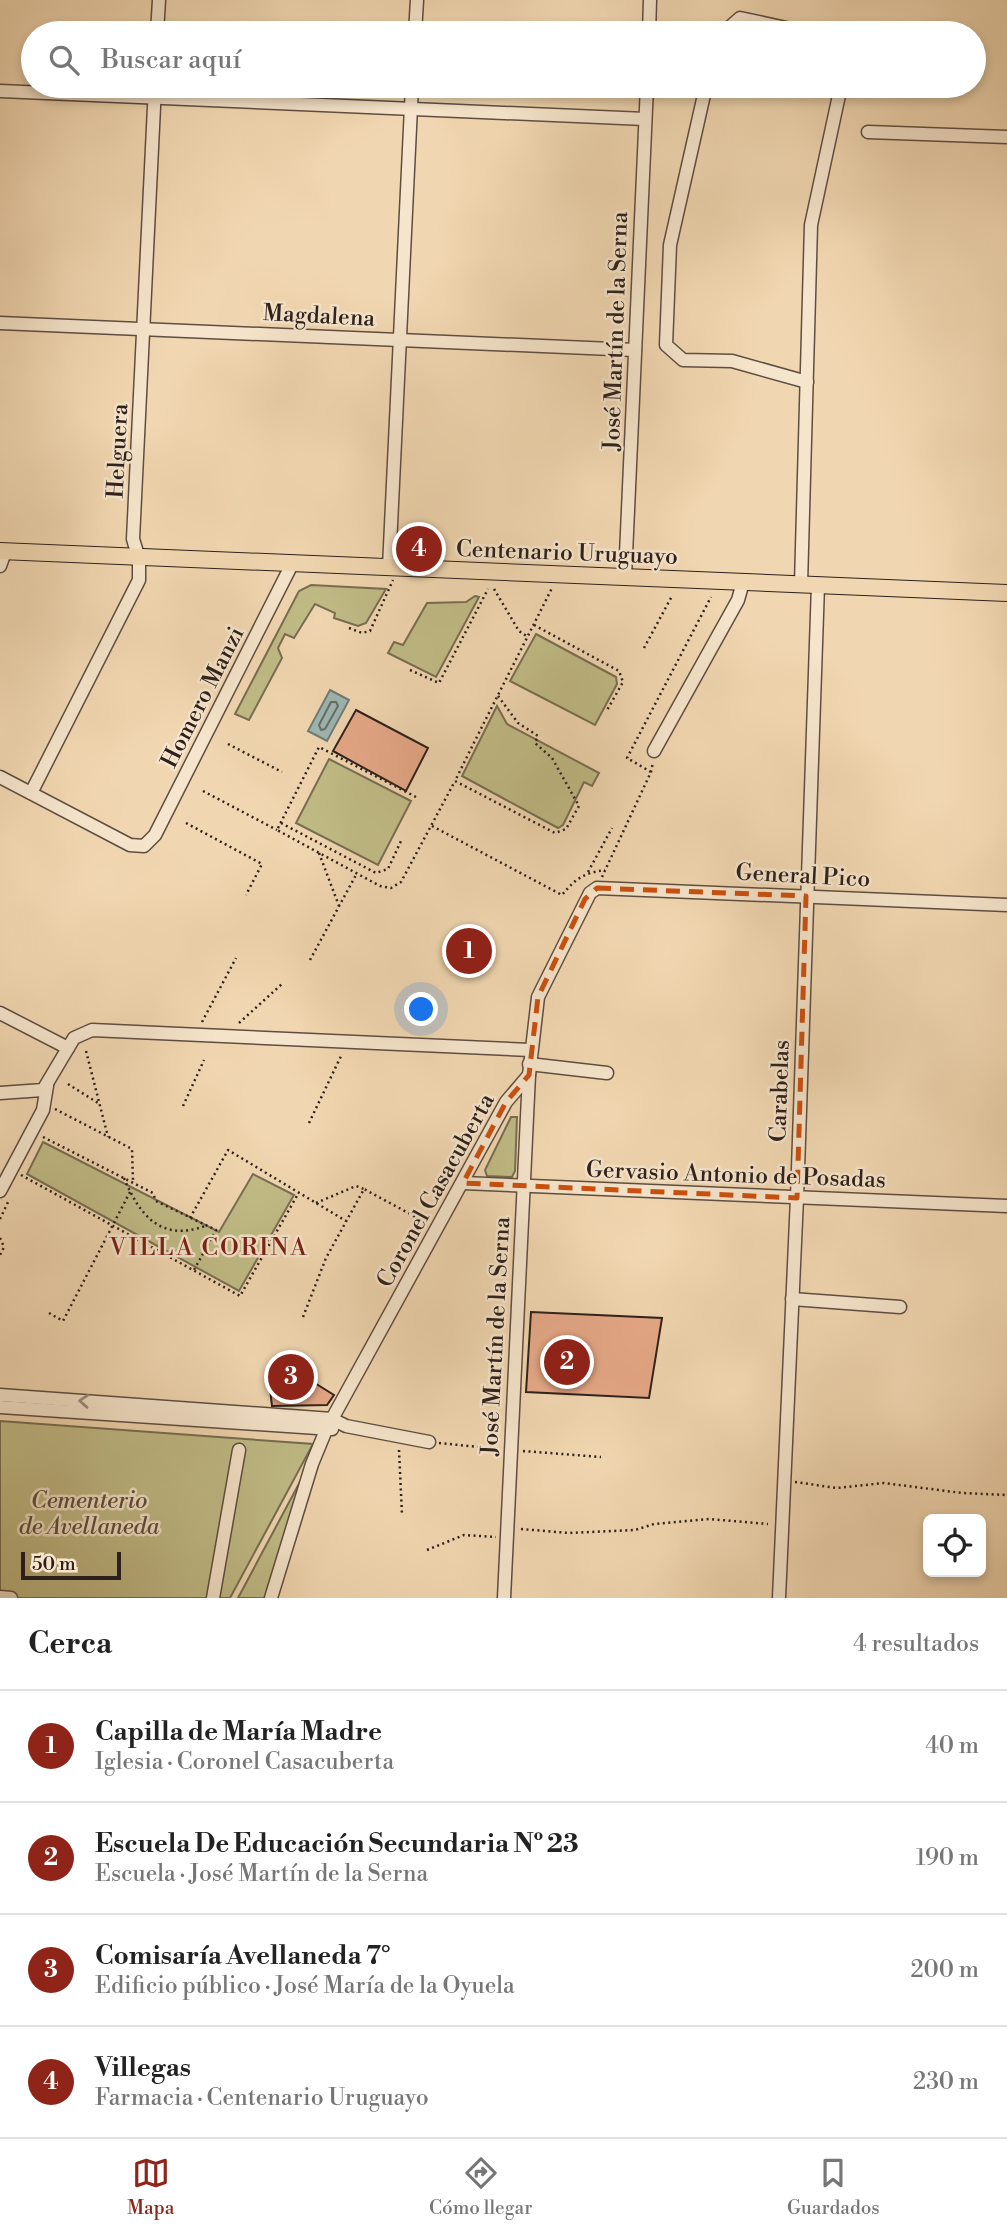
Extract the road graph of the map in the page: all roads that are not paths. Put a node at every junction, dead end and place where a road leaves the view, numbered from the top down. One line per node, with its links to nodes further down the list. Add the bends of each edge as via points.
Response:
1 (159, 0): 4 (street)
2 (417, 0): 5 (street)
3 (650, 0): 6 (street)
4 (158, 21)
5 (416, 21)
6 (649, 21)
7 (737, 21): 8 (street)
8 (754, 21)
9 (0, 91): 10 (street)
10 (21, 91)
11 (155, 98): 22 (street, Helguera)
12 (251, 98): 17 (street)
13 (411, 98): 17 (street)
14 (647, 98): 18 (street, José Martín de la Serna)
15 (703, 98): 25 (street, via 670,245 666,345 683,360 732,361)
16 (838, 98): 25 (street, Carabelas, via 811,225)
17 (411, 108): 18 (street); 23 (street)
18 (646, 118): 24 (street, José Martín de la Serna)
19 (868, 132): 20 (street)
20 (1007, 137)
21 (0, 323): 22 (street, Magdalena)
22 (145, 328): 23 (street, Magdalena); 27 (street, Helguera, via 133,539)
23 (402, 340): 24 (street, Magdalena); 29 (street)
24 (635, 350): 30 (street, José Martín de la Serna)
25 (807, 382): 32 (street, Carabelas)
26 (2, 556): 27 (main road, Centenario Uruguayo)
27 (139, 559): 28 (main road, Centenario Uruguayo); 36 (street, Helguera, via 139,580)
28 (292, 564): 29 (main road, Centenario Uruguayo); 36 (street, Homero Manzi, via 155,835 144,846 130,845)
29 (391, 573): 30 (main road, Centenario Uruguayo)
30 (625, 577): 31 (main road, Centenario Uruguayo)
31 (743, 582): 32 (main road, Centenario Uruguayo); 34 (street, via 738,600)
32 (809, 584): 33 (main road, Centenario Uruguayo); 37 (street, Carabelas)
33 (1007, 593)
34 (654, 751)
35 (0, 777): 36 (street)
36 (31, 793)
37 (806, 896): 38 (street, General Pico); 41 (street, General Pico, via 597,888 585,899 545,978); 49 (street, Carabelas)
38 (1007, 905)
39 (0, 1013): 40 (street)
40 (68, 1048): 41 (street, via 74,1038 92,1030); 44 (street)
41 (530, 1050): 42 (street)
42 (529, 1070): 43 (street); 46 (street, Coronel Casacuberta, via 506,1102); 47 (street, José Martín de la Serna)
43 (607, 1073)
44 (47, 1086): 45 (street, via 36,1093); 48 (street, via 43,1110)
45 (0, 1093)
46 (463, 1182): 47 (street, Gervasio Antonio de Posadas); 55 (street, Coronel Casacuberta)
47 (524, 1186): 49 (street, Gervasio Antonio de Posadas); 62 (street, José Martín de la Serna)
48 (0, 1191)
49 (797, 1198): 50 (street, Gervasio Antonio de Posadas); 51 (street, Carabelas)
50 (1007, 1206)
51 (792, 1299): 52 (street); 63 (street, Carabelas)
52 (900, 1307)
53 (0, 1395): 55 (street, one-way to 53)
54 (0, 1406): 55 (street)
55 (329, 1425): 56 (street); 61 (street, Coronel Casacuberta, via 312,1464)
56 (429, 1442)
57 (239, 1450): 60 (street)
58 (0, 1597): 59 (street)
59 (11, 1598)
60 (212, 1598)
61 (271, 1598)
62 (504, 1598)
63 (779, 1598)

